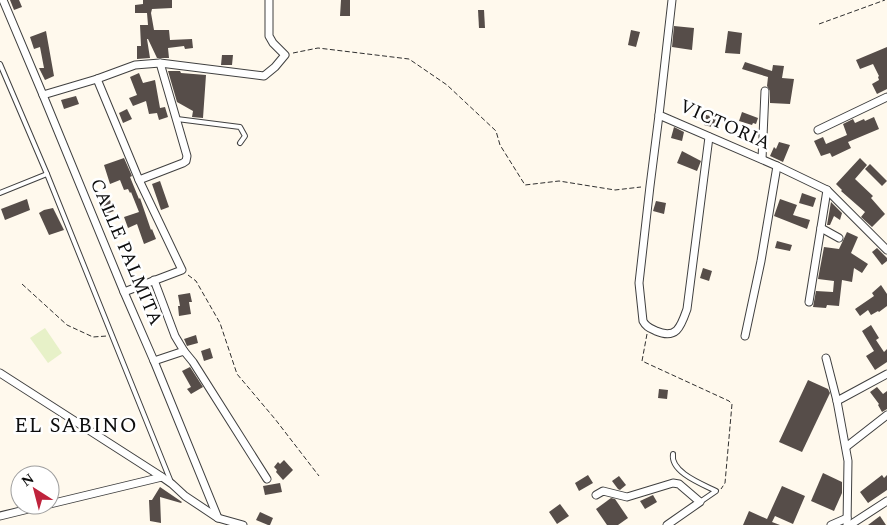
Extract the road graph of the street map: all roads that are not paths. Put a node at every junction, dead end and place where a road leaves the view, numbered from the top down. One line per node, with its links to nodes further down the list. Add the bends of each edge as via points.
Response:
1 (3, 0): 8 (street, CALLE PALMITA)
2 (269, 0): 4 (street, via 269,36 285,55 264,76)
3 (672, 0): 10 (street, VICTORIA)
4 (160, 63): 6 (street, via 136,65); 11 (street)
5 (0, 64): 17 (lane)
6 (97, 80): 8 (street); 18 (street)
7 (765, 91): 15 (street)
8 (43, 95): 25 (street, CALLE PALMITA)
9 (887, 97): 12 (street)
10 (659, 114): 13 (street, VICTORIA); 13 (street, via 639,283 643,321 661,333 676,332 687,309)
11 (175, 118): 14 (lane, via 240,127 245,136); 18 (street, via 186,161)
12 (818, 130)
13 (709, 137): 15 (street, VICTORIA)
14 (240, 143)
15 (762, 159): 16 (street, VICTORIA)
16 (777, 166): 19 (street, VICTORIA); 27 (street)
17 (47, 174): 20 (lane); 39 (lane)
18 (139, 180): 24 (street, via 182,270)
19 (827, 190): 21 (street); 23 (street, VICTORIA)
20 (0, 193)
21 (821, 228): 22 (street); 26 (street)
22 (839, 238)
23 (887, 250)
24 (154, 280): 25 (street); 28 (street)
25 (124, 292): 30 (street, CALLE PALMITA)
26 (809, 302)
27 (745, 336)
28 (184, 351): 30 (street); 38 (street)
29 (826, 358): 33 (street)
30 (154, 361): 44 (street, CALLE PALMITA)
31 (0, 373): 37 (street)
32 (887, 374): 33 (street)
33 (837, 401): 35 (street)
34 (887, 415): 35 (street)
35 (846, 447): 45 (street)
36 (673, 454): 43 (lane, via 675,466 716,491)
37 (162, 477): 39 (street); 42 (street)
38 (266, 479)
39 (172, 484): 44 (street)
40 (596, 495): 43 (street, via 603,491 626,497 673,483 679,484)
41 (887, 501): 45 (street)
42 (60, 502)
43 (700, 502): 47 (street)
44 (218, 518): 46 (street)
45 (848, 523): 48 (street)
46 (243, 525)
47 (667, 525)
48 (831, 525)

